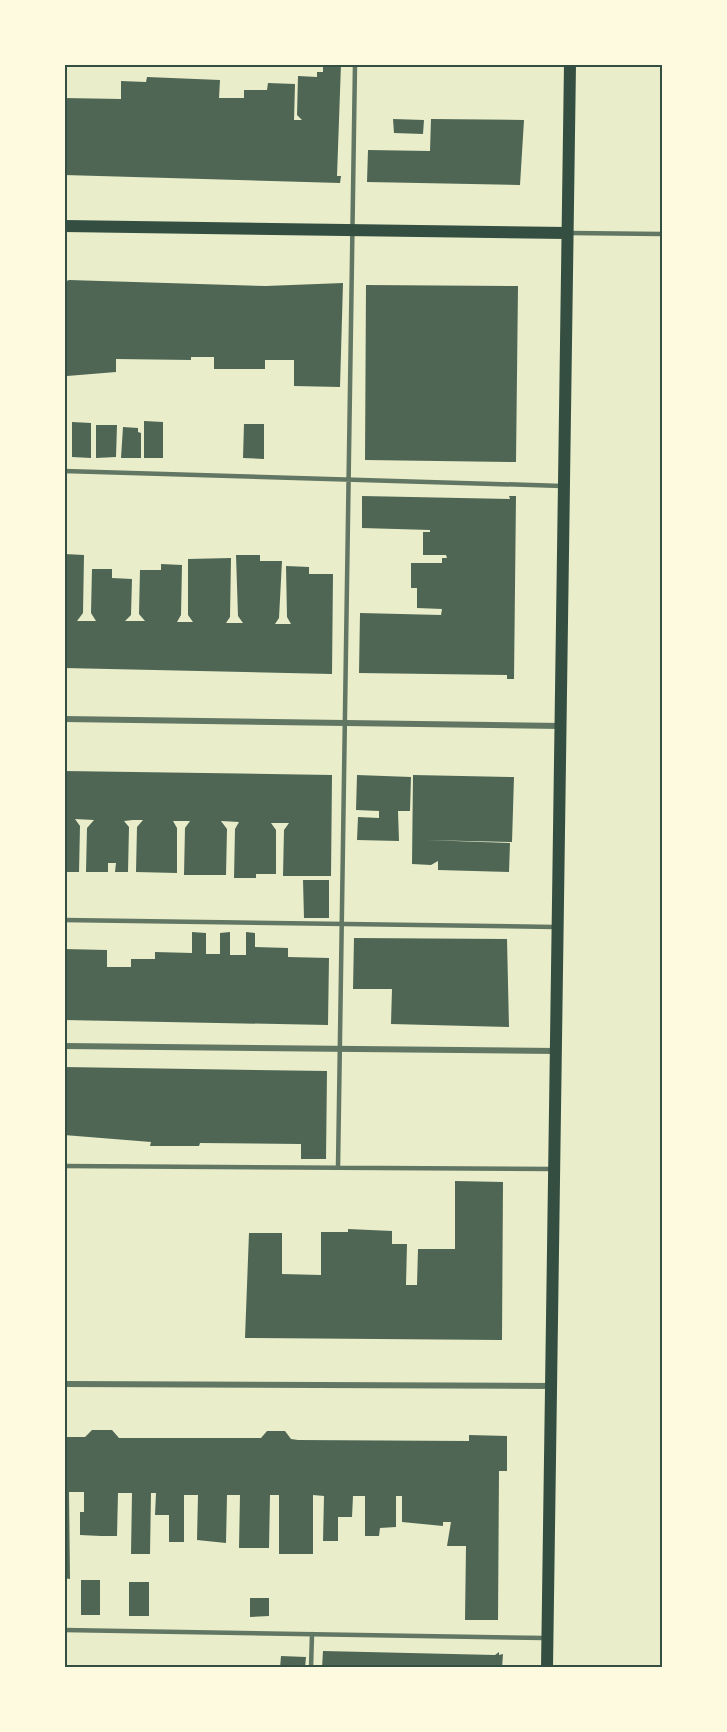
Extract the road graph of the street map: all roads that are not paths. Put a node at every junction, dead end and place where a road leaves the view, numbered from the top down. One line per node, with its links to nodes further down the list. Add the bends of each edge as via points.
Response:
1 (355, 64): 4 (lane)
2 (570, 64): 5 (main road)
3 (64, 226): 4 (main road)
4 (352, 230): 5 (main road); 8 (lane)
5 (567, 233): 6 (lane); 9 (main road)
6 (663, 234)
7 (64, 471): 8 (lane)
8 (348, 479): 9 (lane); 11 (lane)
9 (565, 486): 12 (main road)
10 (64, 719): 11 (street)
11 (345, 723): 12 (street); 14 (lane)
12 (561, 726): 15 (main road)
13 (64, 920): 14 (lane)
14 (341, 924): 15 (lane); 17 (lane)
15 (558, 927): 18 (main road)
16 (64, 1046): 17 (street)
17 (339, 1049): 18 (street); 20 (lane)
18 (556, 1051): 21 (main road)
19 (64, 1166): 20 (lane)
20 (338, 1167): 21 (lane)
21 (555, 1169): 23 (main road)
22 (64, 1384): 23 (street)
23 (551, 1386): 26 (main road)
24 (64, 1630): 25 (lane)
25 (312, 1634): 26 (lane); 27 (lane)
26 (548, 1638): 28 (main road)
27 (311, 1668)
28 (547, 1668)

